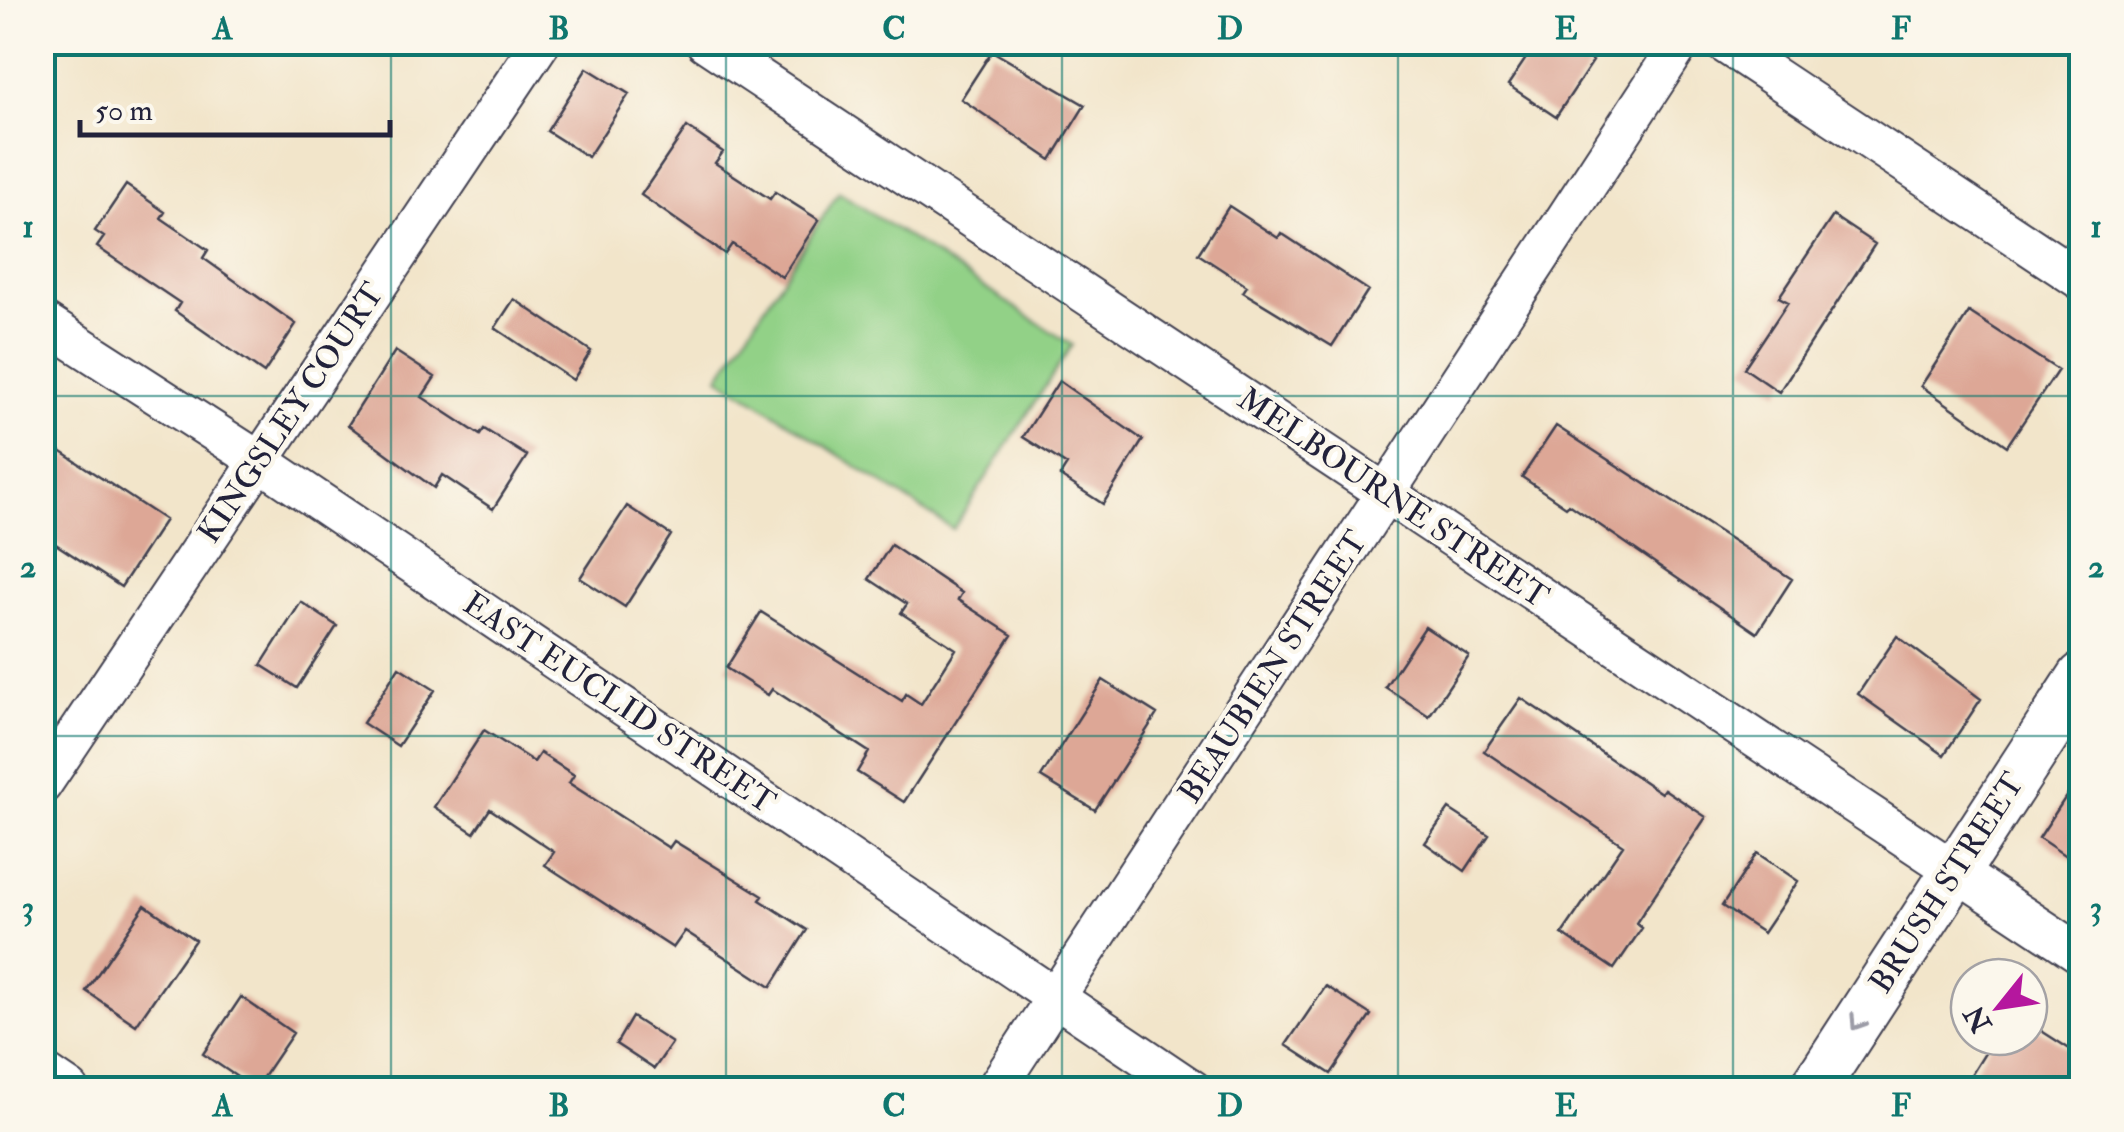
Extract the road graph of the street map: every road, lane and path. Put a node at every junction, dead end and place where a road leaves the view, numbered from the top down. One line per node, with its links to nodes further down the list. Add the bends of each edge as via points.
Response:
1 (541, 42): 7 (street, KINGSLEY COURT)
2 (705, 42): 8 (street, MELBOURNE STREET)
3 (1681, 42): 8 (street, BEAUBIEN STREET)
4 (1722, 42): 5 (street)
5 (2082, 281)
6 (42, 321): 7 (street, EAST EUCLID STREET)
7 (258, 460): 10 (street, KINGSLEY COURT); 13 (street, EAST EUCLID STREET)
8 (1386, 493): 11 (street, MELBOURNE STREET); 13 (street, BEAUBIEN STREET)
9 (2082, 677): 11 (street, BRUSH STREET)
10 (42, 785)
11 (1956, 872): 12 (street, MELBOURNE STREET); 18 (street, BRUSH STREET, one-way to 18)
12 (2082, 955)
13 (1056, 996): 16 (street, BEAUBIEN STREET); 17 (street, EAST EUCLID STREET)
14 (42, 1072): 15 (street)
15 (70, 1090)
16 (995, 1090)
17 (1192, 1090)
18 (1813, 1090)

